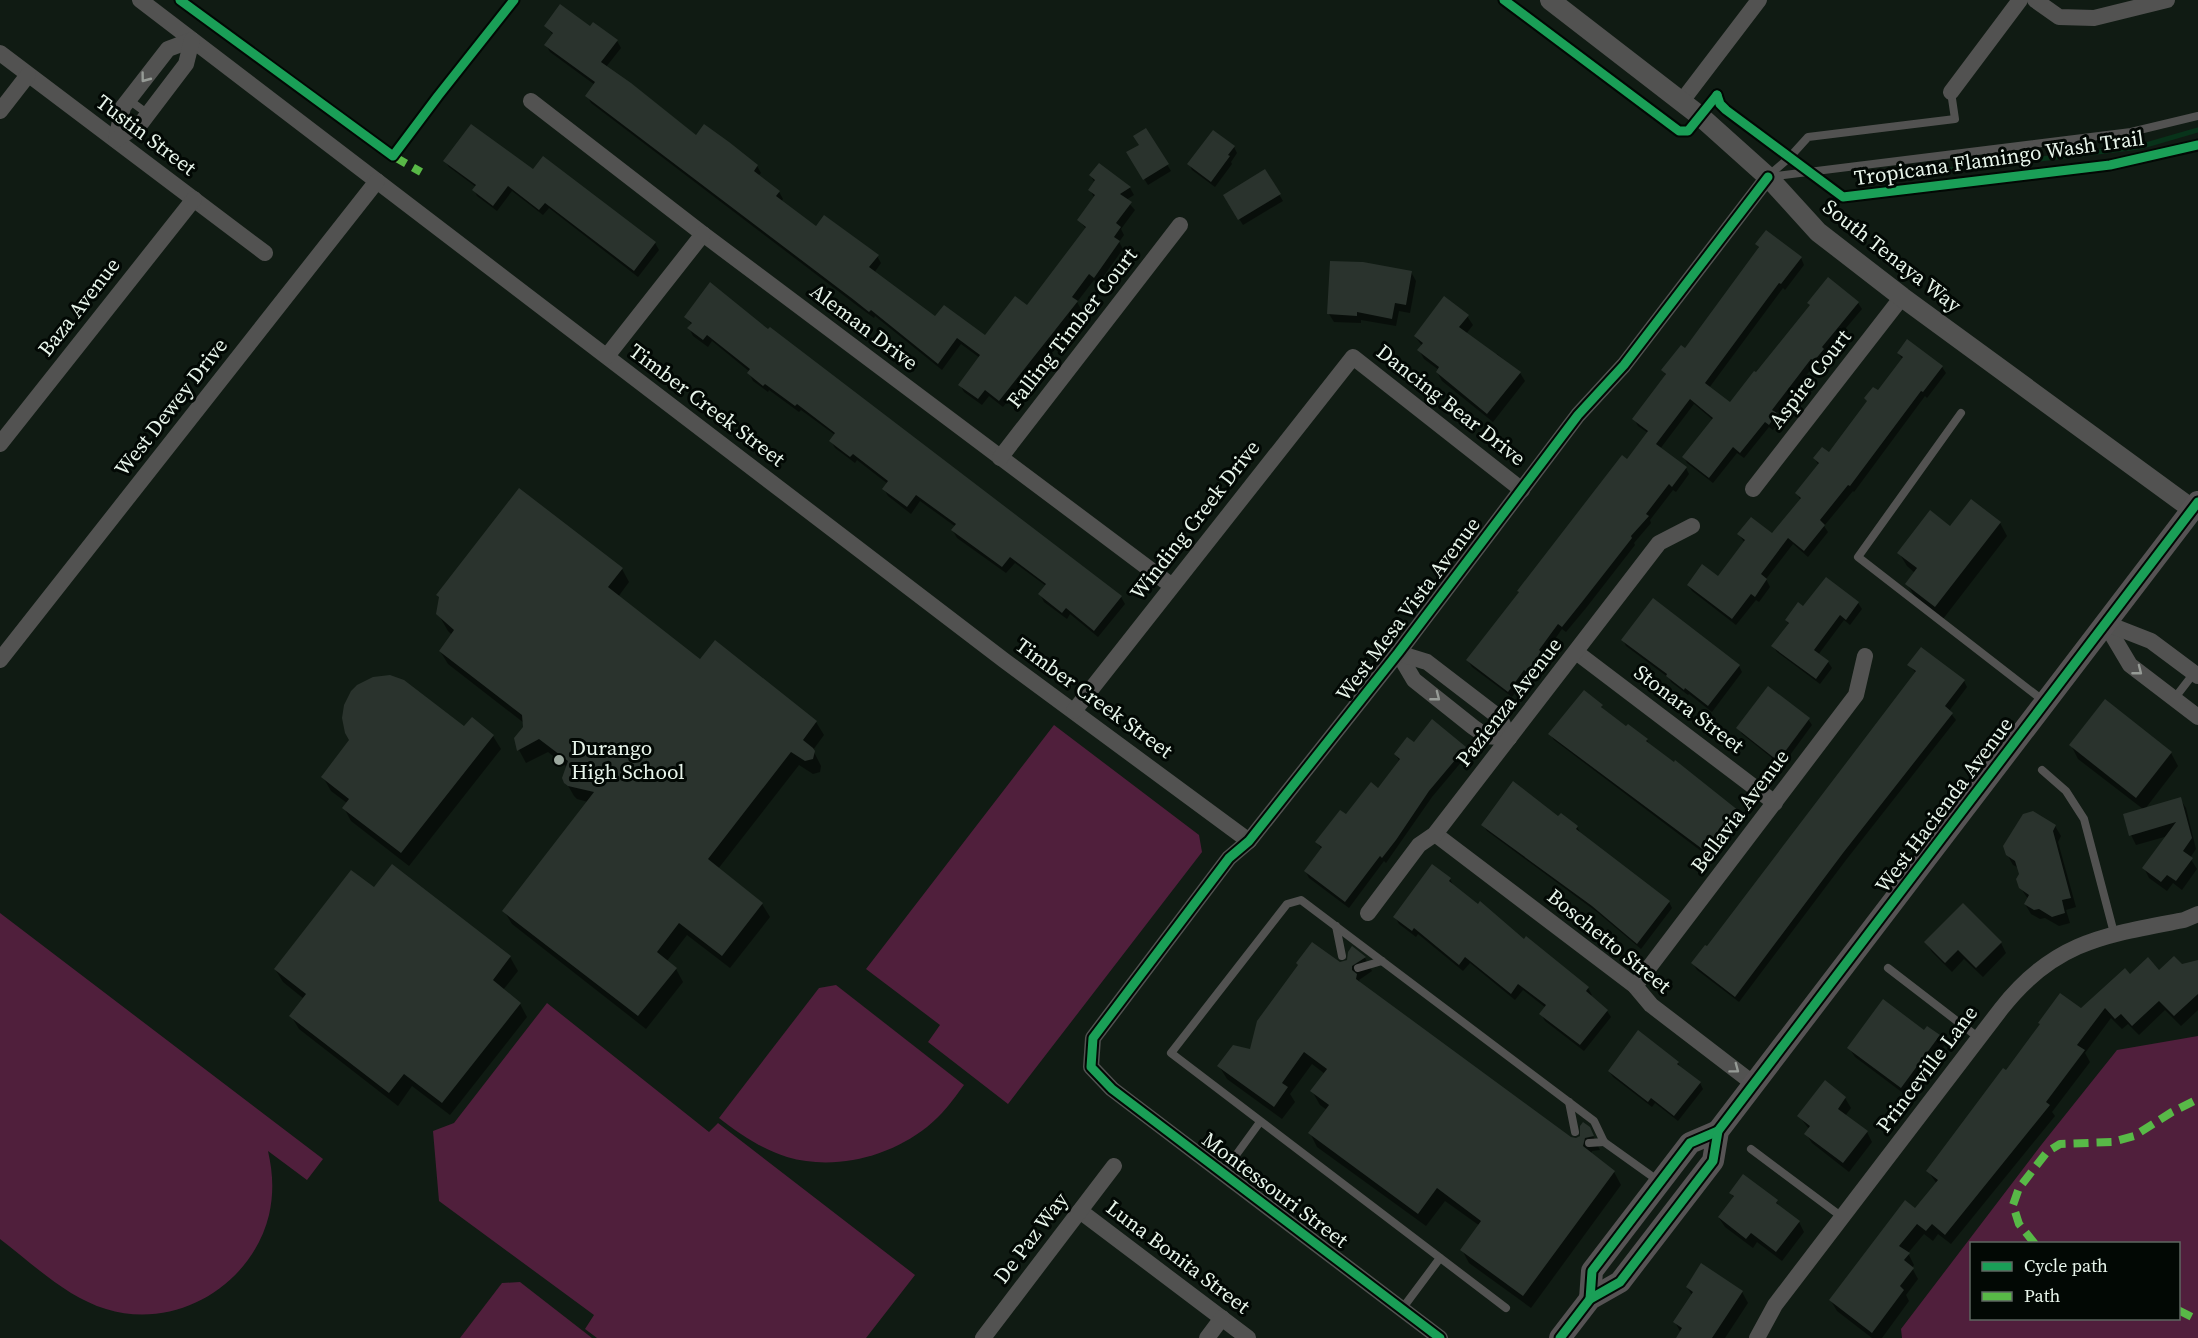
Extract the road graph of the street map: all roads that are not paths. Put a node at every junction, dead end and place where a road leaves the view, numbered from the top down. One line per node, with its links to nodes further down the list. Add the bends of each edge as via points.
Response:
1 (140, 0): 7 (street, Timber Creek Street)
2 (1550, 0): 13 (street, South Tenaya Way)
3 (1759, 0): 13 (street)
4 (2020, 0): 10 (street)
5 (2034, 0): 6 (street, via 2059,17 2094,18)
6 (2167, 0)
7 (192, 40): 11 (street, one-way to 11, via 168,49); 15 (street, via 186,64); 19 (street, Timber Creek Street)
8 (0, 53): 9 (street, Tustin Street)
9 (28, 75): 14 (street); 17 (street, Tustin Street)
10 (1951, 92): 18 (lane, via 1955,119 1808,137)
11 (129, 100): 15 (lane); 17 (street, via 123,107)
12 (531, 101): 22 (street, Aleman Drive)
13 (1682, 101): 18 (street, South Tenaya Way)
14 (0, 111)
15 (148, 114): 17 (street)
16 (2198, 116): 18 (lane, via 2120,134)
17 (116, 140): 20 (street, Tustin Street)
18 (1768, 177): 24 (street, South Tenaya Way, via 1818,232); 31 (street, West Mesa Vista Avenue)
19 (377, 181): 25 (street, Timber Creek Street); 39 (street, West Dewey Drive)
20 (194, 199): 23 (street, Tustin Street); 28 (street, Baza Avenue)
21 (1180, 225): 29 (street, Falling Timber Court)
22 (703, 234): 25 (street); 29 (street, Aleman Drive)
23 (265, 253)
24 (1902, 297): 30 (street, Aspire Court); 32 (street, South Tenaya Way)
25 (607, 356): 43 (street, Timber Creek Street)
26 (1353, 357): 31 (street, Dancing Bear Drive); 34 (street, Winding Creek Drive)
27 (1961, 413): 42 (lane, via 1858,557)
28 (0, 444)
29 (1000, 458): 34 (street, Aleman Drive)
30 (1753, 489)
31 (1522, 490): 37 (street, West Mesa Vista Avenue)
32 (2195, 506): 35 (main road, West Hacienda Avenue)
33 (1692, 526): 36 (street, Pazienza Avenue, via 1659,543)
34 (1172, 586): 43 (street, Winding Creek Drive)
35 (2105, 624): 40 (street, via 2151,641); 41 (street, one-way to 41, via 2130,664); 42 (main road, West Hacienda Avenue)
36 (1576, 652): 45 (street, Pazienza Avenue); 47 (street, Stonara Street)
37 (1398, 653): 45 (street, via 1427,662 1500,718); 49 (street, West Mesa Vista Avenue)
38 (1865, 656): 47 (street, Bellavia Avenue, via 1856,695)
39 (0, 660)
40 (2196, 674): 41 (lane)
41 (2174, 699): 44 (street)
42 (2045, 702): 61 (main road, West Hacienda Avenue)
43 (1074, 711): 49 (street, Timber Creek Street)
44 (2198, 717)
45 (1509, 738): 48 (street, Pazienza Avenue)
46 (2042, 770): 53 (lane, via 2066,791 2084,819)
47 (1775, 803): 58 (street, Bellavia Avenue)
48 (1435, 834): 50 (street, Pazienza Avenue, via 1419,845); 58 (street, Boschetto Street)
49 (1249, 842): 60 (street, West Mesa Vista Avenue, via 1229,858 1093,1038)
50 (1368, 913)
51 (2198, 914): 53 (street, Princeville Lane)
52 (1336, 926): 54 (lane); 55 (lane); 63 (lane, via 1301,900 1287,904 1171,1053)
53 (2114, 933): 59 (street, Princeville Lane, via 2064,952 2031,975)
54 (1342, 956)
55 (1382, 961): 56 (lane); 62 (lane)
56 (1358, 968)
57 (1888, 968): 59 (lane)
58 (1635, 986): 61 (street, Boschetto Street, one-way to 61, via 1651,1005)
59 (1979, 1038): 73 (street, Princeville Lane)
60 (1091, 1067): 70 (street, Montessouri Street, via 1112,1089)
61 (1754, 1084): 64 (main road, West Hacienda Avenue)
62 (1569, 1102): 65 (lane); 66 (lane, via 1594,1121)
63 (1260, 1122): 70 (lane); 74 (lane)
64 (1718, 1131): 71 (main road, West Hacienda Avenue, via 1690,1143); 75 (main road, West Hacienda Avenue, via 1713,1161)
65 (1575, 1132)
66 (1604, 1142): 67 (lane); 71 (lane)
67 (1589, 1143)
68 (1751, 1149): 73 (lane)
69 (1114, 1166): 72 (street, De Paz Way)
70 (1223, 1173): 78 (street, Montessouri Street)
71 (1657, 1186): 75 (main road, via 1658,1209 1638,1236); 76 (main road, West Hacienda Avenue, via 1592,1271)
72 (1080, 1211): 79 (street, Luna Bonita Street); 80 (street, De Paz Way)
73 (1842, 1217): 85 (street, Princeville Lane, via 1775,1305)
74 (1440, 1258): 77 (lane); 78 (lane)
75 (1620, 1282): 76 (main road, West Hacienda Avenue)
76 (1590, 1299): 84 (main road, West Hacienda Avenue)
77 (1506, 1308)
78 (1402, 1309): 83 (street, Montessouri Street)
79 (1222, 1318): 81 (street); 82 (street, Luna Bonita Street)
80 (983, 1338)
81 (1207, 1338)
82 (1248, 1338)
83 (1440, 1338)
84 (1560, 1338)
85 (1757, 1338)

